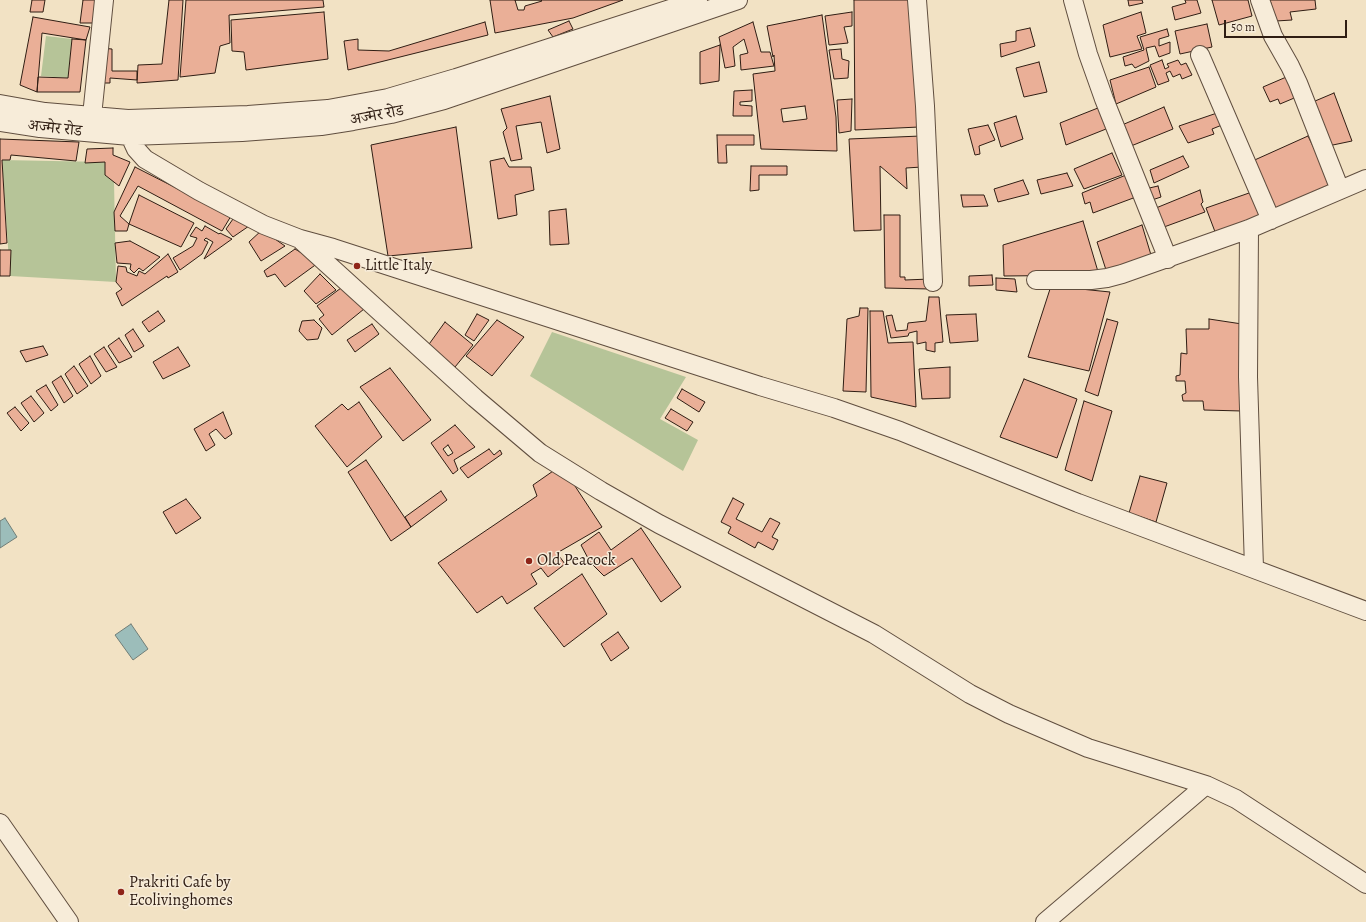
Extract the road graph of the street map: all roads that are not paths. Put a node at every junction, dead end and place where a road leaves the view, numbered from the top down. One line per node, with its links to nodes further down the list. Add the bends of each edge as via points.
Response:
1 (104, 0): 11 (street)
2 (698, 0): 9 (street, अज्मेर रोड, via 456,78)
3 (738, 0): 9 (street, अज्मेर रोड, via 444,100)
4 (917, 0): 20 (street)
5 (1073, 0): 18 (street, via 1104,99)
6 (1260, 0): 14 (street, via 1273,36 1298,83)
7 (1200, 55): 15 (street)
8 (0, 104): 11 (street, अज्मेर रोड, via 45,112)
9 (389, 106): 12 (street, अज्मेर रोड, via 321,126 242,132)
10 (0, 122): 11 (street, अज्मेर रोड, via 40,128)
11 (90, 125): 12 (street, अज्मेर रोड)
12 (129, 127): 17 (street, via 136,149 145,159 264,225)
13 (1366, 179): 14 (street)
14 (1340, 190): 15 (street)
15 (1271, 220): 16 (street)
16 (1249, 229): 18 (street); 21 (street, via 1248,377)
17 (300, 239): 21 (street, via 864,418 1078,503); 23 (street, via 475,398 540,453 601,491 659,524 874,634 970,694 1008,714 1088,748)
18 (1168, 259): 19 (street, via 1106,278)
19 (1036, 280)
20 (933, 282)
21 (1254, 568): 22 (street)
22 (1366, 611)
23 (1206, 785): 25 (street, via 1236,799); 27 (street)
24 (0, 823): 26 (street)
25 (1366, 884)
26 (69, 922)
27 (1045, 922)

